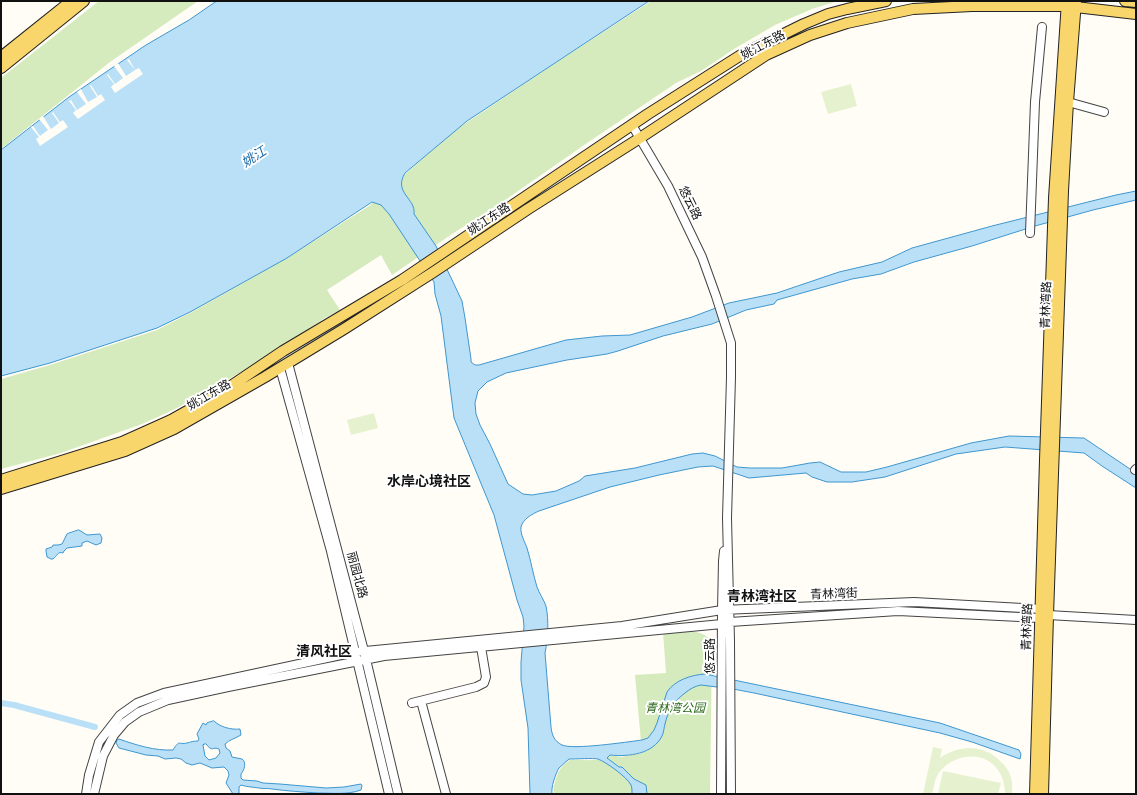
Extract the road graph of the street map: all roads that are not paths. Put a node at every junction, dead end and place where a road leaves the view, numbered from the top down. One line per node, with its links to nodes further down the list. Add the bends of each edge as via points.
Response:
1 (71, 1): 9 (main road)
2 (84, 1): 10 (main road)
3 (886, 1): 13 (main road, 姚江东路, via 828,14 804,24 741,55)
4 (1125, 1): 5 (main road)
5 (1136, 2)
6 (1072, 4): 7 (main road, 姚江东路); 11 (main road); 14 (main road, 姚江东路, via 913,9 847,23 810,35 766,55); 15 (main road, via 1054,198)
7 (1136, 14)
8 (1042, 27): 16 (street, via 1035,102)
9 (1, 57)
10 (1, 68)
11 (1068, 102): 12 (street); 15 (main road, via 1063,191)
12 (1104, 112)
13 (632, 125): 14 (street, 悠云路); 18 (main road, 姚江东路, via 402,280 228,388 171,420 122,442)
14 (640, 138): 17 (main road, 姚江东路); 20 (street, 悠云路, via 668,186 702,257 731,343)
15 (1058, 223): 21 (main road, 青林湾路)
16 (1030, 232)
17 (284, 365): 19 (main road, 姚江东路, via 174,430 125,451); 27 (street, 丽园北路, via 331,551)
18 (1, 480)
19 (1, 489)
20 (726, 610): 21 (street, 青林湾街, via 914,602); 23 (street, 悠云路); 24 (street, 青林湾街)
21 (1043, 614): 22 (street, 青林湾街); 23 (street, 青林湾街, via 898,611); 39 (main road, 青林湾路); 40 (main road, 青林湾路)
22 (1136, 620)
23 (726, 623): 24 (street, 青林湾街); 29 (street, 悠云路)
24 (548, 637): 25 (street)
25 (523, 639): 26 (street); 27 (street)
26 (482, 647): 28 (street); 30 (street, via 486,676 484,683 476,688)
27 (360, 651): 28 (street, 丽园北路); 32 (street, via 164,693 137,704 120,715 99,742)
28 (362, 660): 33 (street, via 168,700 139,712 125,722 114,735 103,756); 34 (street, 丽园北路); 35 (street, 丽园北路)
29 (726, 695): 37 (street, 悠云路); 38 (street, 悠云路)
30 (421, 701): 31 (street); 36 (street)
31 (412, 703)
32 (86, 794)
33 (94, 794)
34 (389, 794)
35 (398, 794)
36 (446, 794)
37 (721, 794)
38 (731, 794)
39 (1035, 794)
40 (1043, 794)

